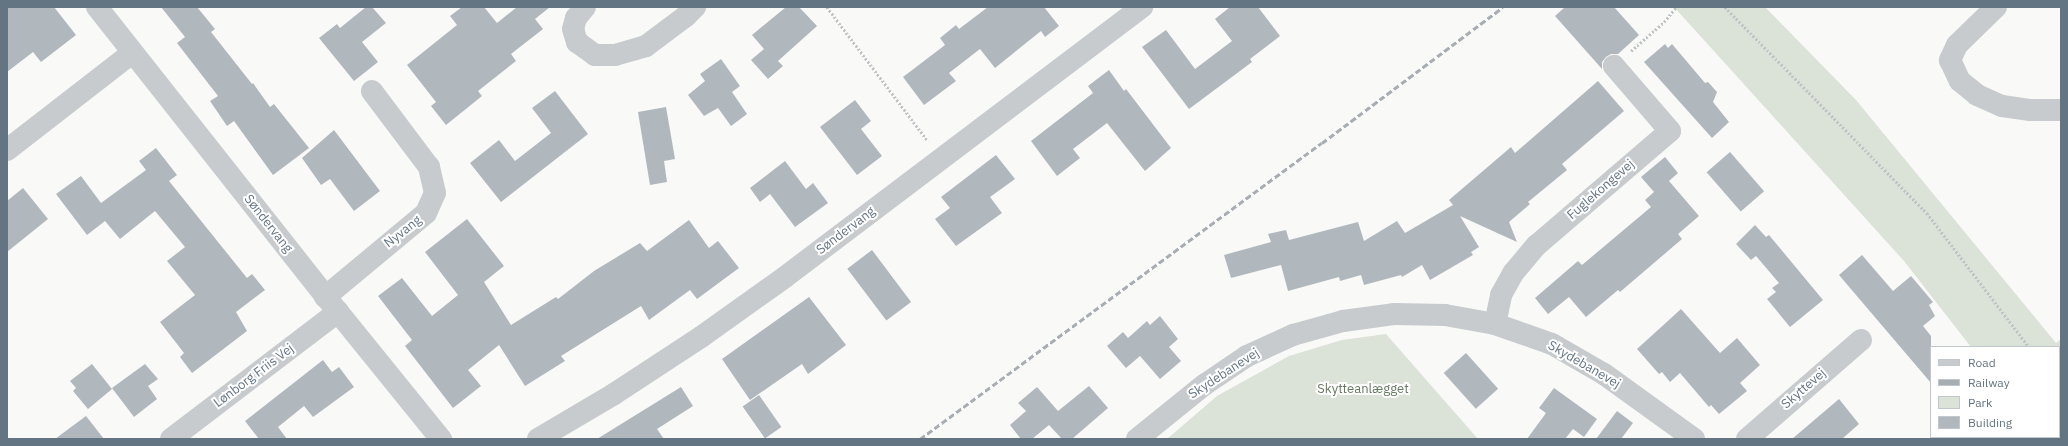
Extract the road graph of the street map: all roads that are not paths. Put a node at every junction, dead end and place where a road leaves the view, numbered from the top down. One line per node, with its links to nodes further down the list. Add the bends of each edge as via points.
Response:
1 (97, 7): 6 (street, Søndervang)
2 (585, 7): 3 (street, via 576,18 573,29 577,42 595,55 615,55 646,46)
3 (695, 7)
4 (1142, 7): 16 (street, Søndervang, via 785,277 614,394)
5 (1996, 7): 9 (street, via 1957,45 1950,60 1960,81 1977,95 2002,106 2031,110)
6 (132, 53): 10 (street); 11 (street, Søndervang)
7 (1614, 66): 12 (street, Fuglekongevej, via 1670,131 1537,245 1514,272 1501,295)
8 (372, 91): 11 (street, Nyvang, via 429,167 435,192 426,213)
9 (2061, 110)
10 (7, 150)
11 (331, 304): 14 (street, Lønborg Friis Vej); 15 (street, Søndervang)
12 (1495, 324): 17 (street, Skydebanevej, via 1445,315 1394,314 1343,321 1293,335 1247,356 1169,411); 18 (street, Skydebanevej, via 1552,344 1604,374)
13 (1861, 340): 19 (street, Skyttevej)
14 (171, 439)
15 (441, 439)
16 (538, 439)
17 (1137, 439)
18 (1694, 439)
19 (1747, 439)

